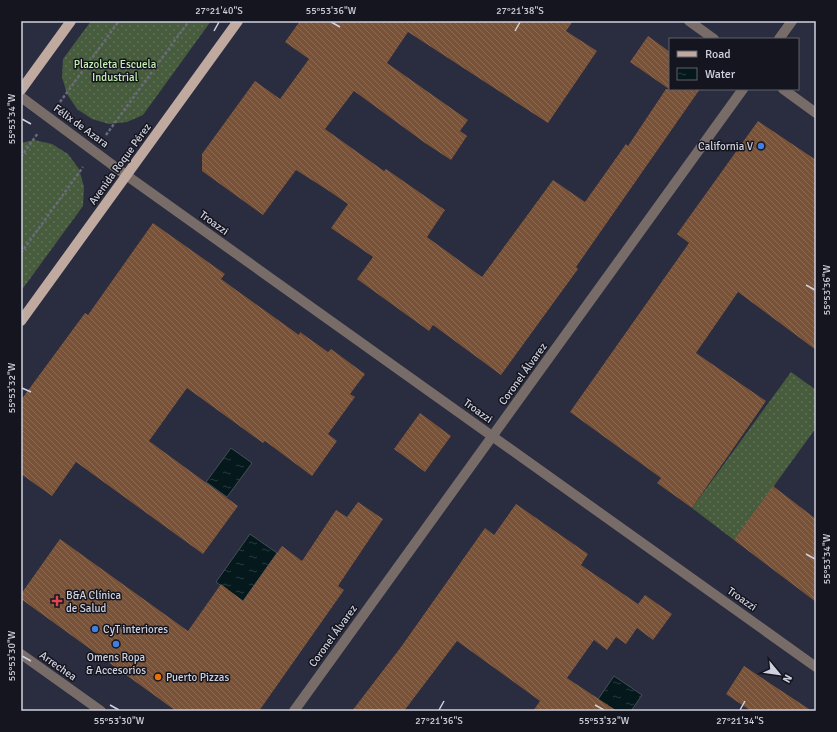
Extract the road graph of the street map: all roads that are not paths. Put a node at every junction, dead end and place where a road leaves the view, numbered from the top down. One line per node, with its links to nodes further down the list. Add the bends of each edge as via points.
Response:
1 (71, 21): 7 (main road)
2 (238, 21): 12 (main road, Avenida Roque Pérez)
3 (689, 21): 5 (street)
4 (792, 21): 6 (street)
5 (713, 38)
6 (780, 38)
7 (21, 90)
8 (742, 90): 14 (street, Coronel Álvarez)
9 (784, 90): 11 (street)
10 (21, 97): 12 (street, Félix de Azara)
11 (816, 113)
12 (126, 175): 13 (main road, Avenida Roque Pérez); 14 (street, Troazzi)
13 (21, 320)
14 (492, 436): 16 (street, Troazzi); 18 (street, Coronel Álvarez)
15 (21, 654): 17 (street, Arrechea)
16 (816, 667)
17 (101, 711)
18 (294, 711)

